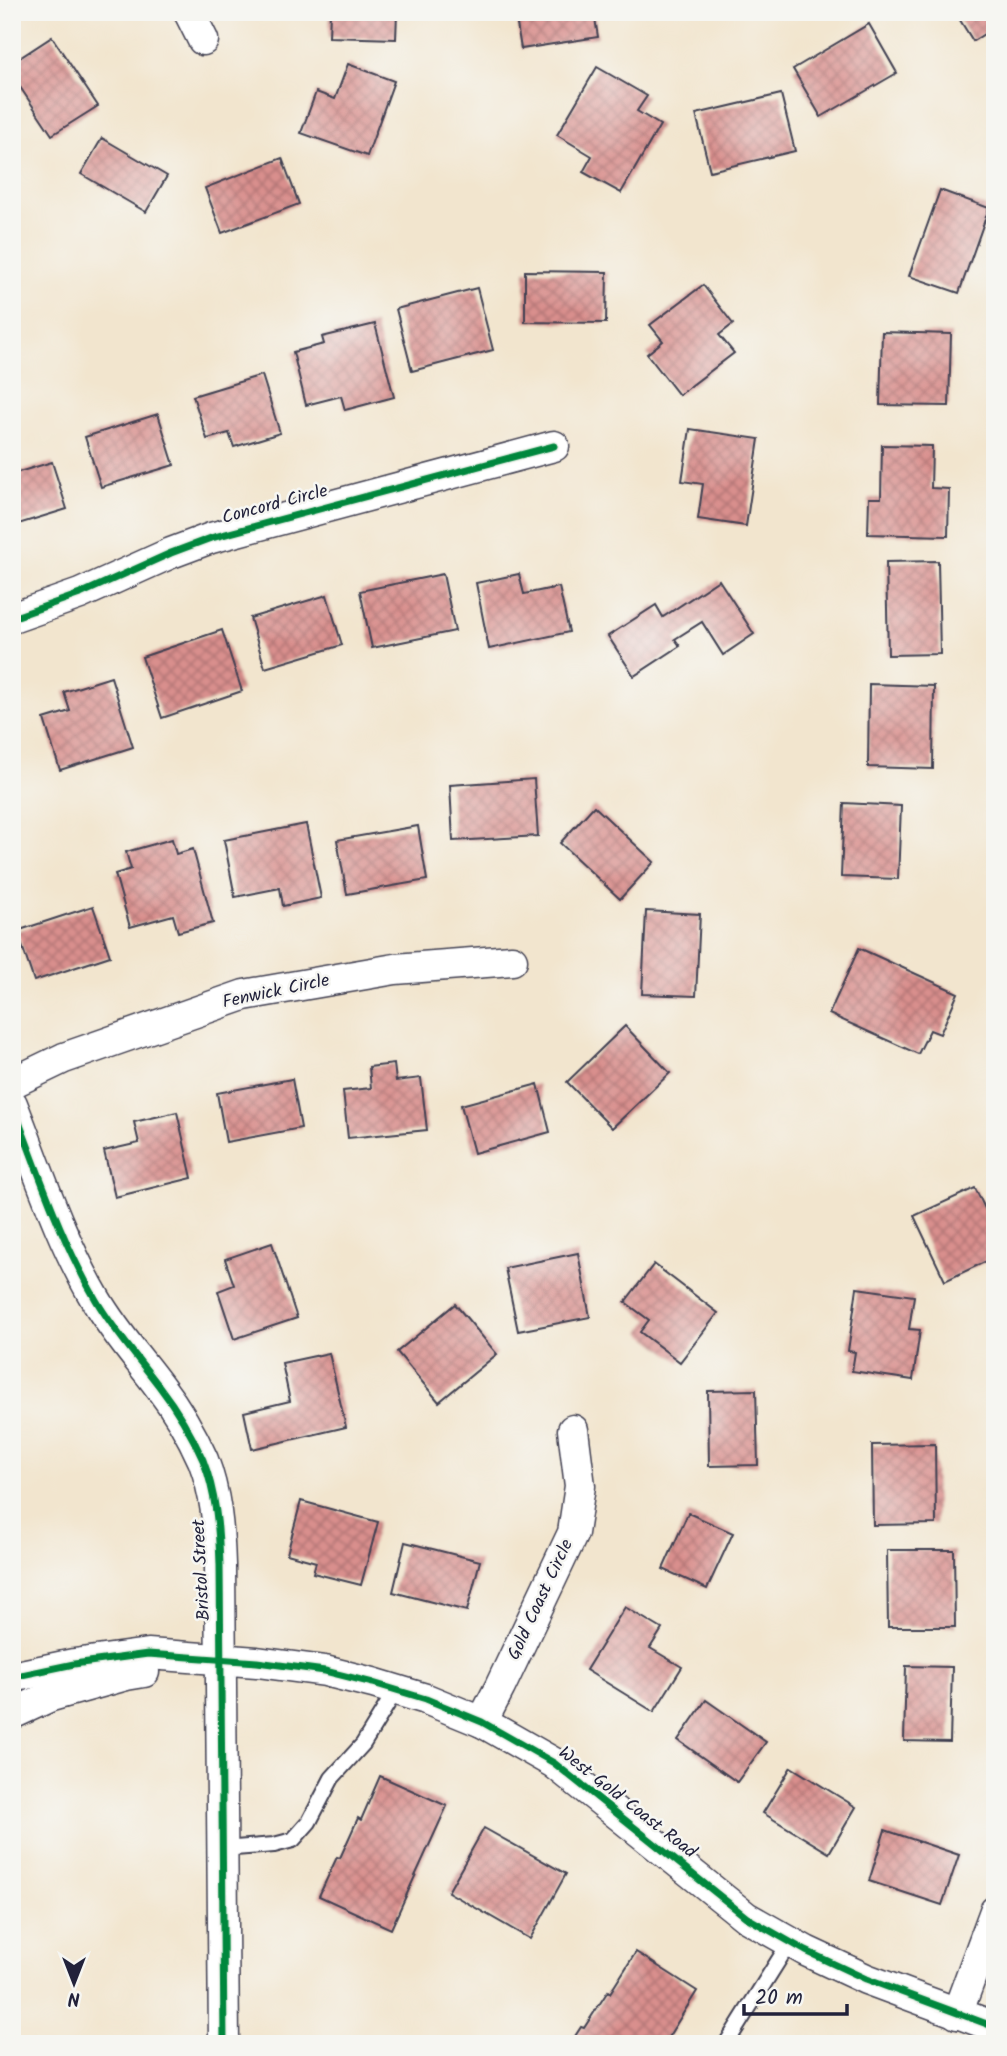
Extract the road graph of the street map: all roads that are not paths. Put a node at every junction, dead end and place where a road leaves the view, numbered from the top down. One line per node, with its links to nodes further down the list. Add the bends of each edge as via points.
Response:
1 (189, 12): 2 (street)
2 (203, 40)
3 (554, 446): 4 (street, Concord Circle, via 211,538)
4 (12, 618)
5 (512, 960): 6 (street, Fenwick Circle, via 395,970 244,995 64,1058)
6 (12, 1083)
7 (12, 1104): 9 (street, Bristol Street, via 68,1245 97,1301 161,1388 202,1460 219,1528)
8 (573, 1430): 13 (street, Gold Coast Circle, via 580,1486 573,1533)
9 (220, 1660): 10 (street, West Gold Coast Road, via 148,1654); 11 (street, West Gold Coast Road, via 326,1671); 12 (street, West Gold Coast Road, via 126,1675 51,1696); 14 (street, Bristol Street)
10 (12, 1678)
11 (396, 1690): 13 (street, West Gold Coast Road); 14 (lane, via 363,1744 331,1778 309,1822 293,1840)
12 (12, 1714)
13 (482, 1722): 16 (street, West Gold Coast Road, via 554,1763 746,1917)
14 (222, 1849): 19 (street, Bristol Street)
15 (995, 1911): 17 (street)
16 (790, 1942): 17 (street, West Gold Coast Road, via 866,1979); 20 (lane)
17 (957, 2014): 18 (street, West Gold Coast Road)
18 (995, 2027)
19 (224, 2044)
20 (726, 2044)

